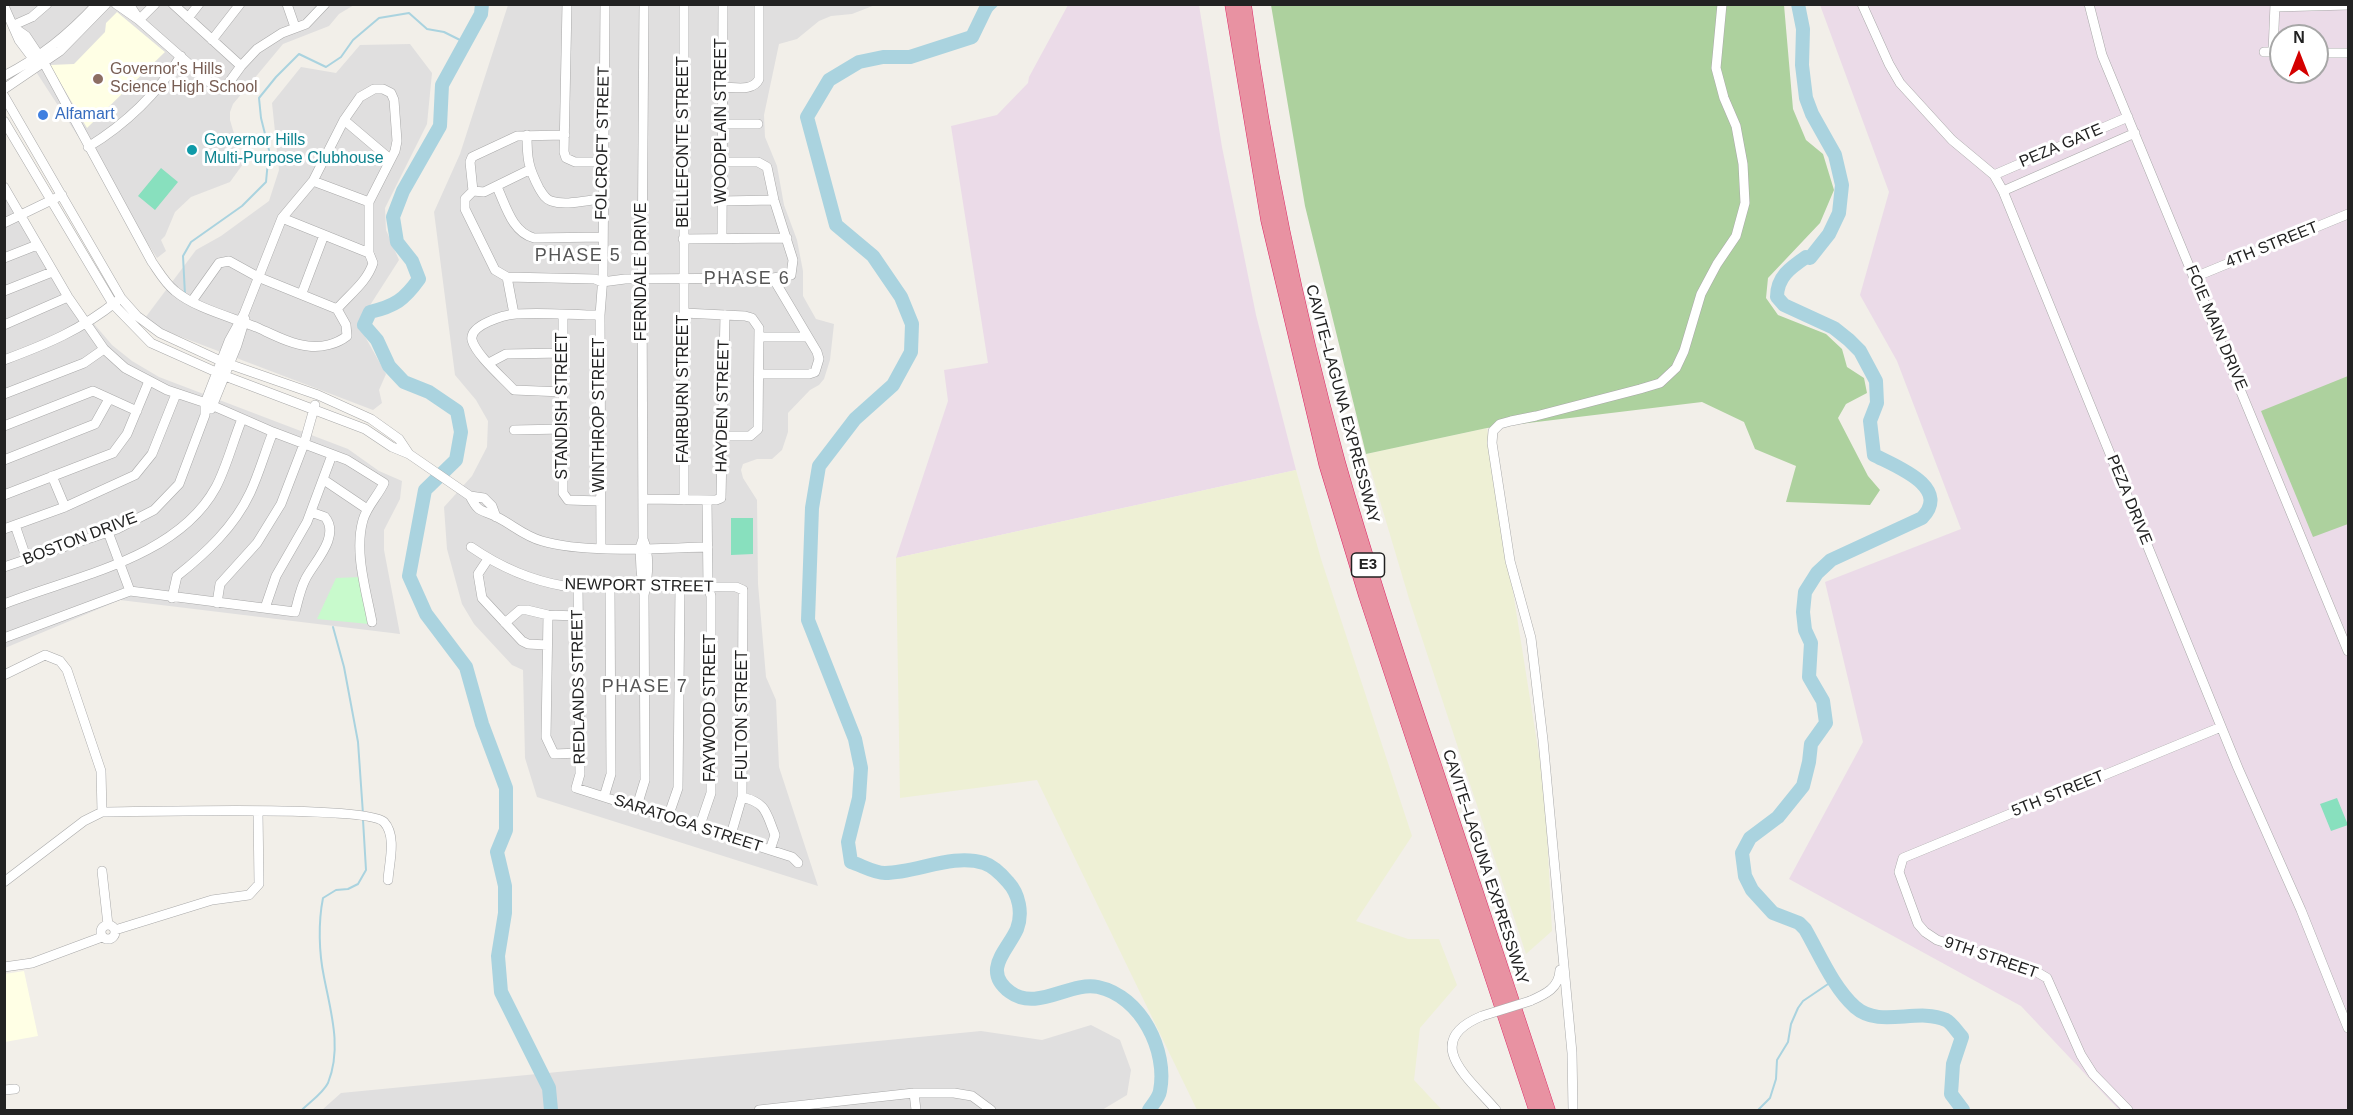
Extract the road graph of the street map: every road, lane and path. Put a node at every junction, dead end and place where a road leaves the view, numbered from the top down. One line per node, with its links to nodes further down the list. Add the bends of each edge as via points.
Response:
1 (47, 4): 29 (street)
2 (97, 4): 35 (street)
3 (106, 4): 35 (street, via 78,35)
4 (116, 4): 27 (street)
5 (129, 4): 27 (street)
6 (155, 4): 27 (street)
7 (173, 4): 26 (street)
8 (199, 4): 26 (street)
9 (240, 4): 31 (street)
10 (287, 4): 30 (street)
11 (325, 4): 30 (street, via 306,24)
12 (567, 4): 48 (street)
13 (605, 4): 51 (street, FOLCROFT STREET)
14 (684, 4): 74 (street, BELLEFONTE STREET)
15 (723, 4): 38 (street, WOODPLAIN STREET)
16 (759, 4): 38 (street, via 759,79 752,87)
17 (1232, 4): 200 (highway, CAVITE–LAGUNA EXPRESSWAY / E3, via 1268,220 1326,464 1369,607)
18 (1244, 4): 201 (highway, CAVITE–LAGUNA EXPRESSWAY / E3, via 1280,218 1338,461 1376,592)
19 (1722, 4): 189 (street, via 1716,68 1736,126 1745,203 1736,236 1701,294 1676,368 1660,383 1500,424 1493,431 1510,561 1531,638)
20 (1862, 4): 54 (street, PEZA DRIVE, via 1900,83 1952,140)
21 (2090, 4): 41 (street, FCIE MAIN DRIVE, via 2102,55)
22 (644, 5): 79 (street, FERNDALE DRIVE)
23 (2349, 5): 25 (street)
24 (4, 6): 29 (street)
25 (2275, 6): 28 (street)
26 (189, 18): 31 (street)
27 (140, 20): 34 (street)
28 (2274, 24)
29 (15, 27): 35 (street, via 19,40)
30 (295, 27): 36 (street, via 265,43)
31 (212, 40): 36 (street)
32 (2329, 52): 33 (street)
33 (2349, 53)
34 (181, 56): 36 (street, via 220,88 225,88); 49 (street, via 142,106)
35 (39, 62): 37 (street); 39 (street); 49 (street)
36 (241, 66)
37 (4, 76)
38 (722, 87): 44 (street, WOODPLAIN STREET)
39 (4, 89)
40 (4, 96): 60 (street)
41 (2128, 117): 46 (street, FCIE MAIN DRIVE); 54 (street, PEZA GATE)
42 (344, 120): 50 (street); 50 (street, via 367,91 375,88 391,93 396,141); 55 (street)
43 (4, 121): 63 (street)
44 (722, 124): 45 (street); 52 (street, WOODPLAIN STREET)
45 (758, 124)
46 (2135, 133): 59 (street, PEZA GATE); 83 (street, FCIE MAIN DRIVE)
47 (527, 135): 48 (street); 53 (street); 58 (street, via 472,157)
48 (565, 135): 51 (street, via 564,152 570,160)
49 (88, 147): 90 (street, via 152,262 176,292)
50 (390, 159): 65 (street)
51 (602, 162): 61 (street, FOLCROFT STREET)
52 (722, 162): 62 (street, via 763,163); 64 (street, WOODPLAIN STREET)
53 (529, 170): 56 (street); 61 (street, via 550,201)
54 (1994, 175): 59 (street, PEZA DRIVE)
55 (313, 181): 65 (street); 68 (street)
56 (497, 187): 58 (street); 71 (street, via 516,228 526,236)
57 (5, 189): 67 (street)
58 (473, 191): 81 (street, via 465,199 465,209 495,270)
59 (2003, 191): 171 (street, PEZA DRIVE)
60 (62, 195): 63 (street); 89 (street)
61 (603, 199): 71 (street, FOLCROFT STREET)
62 (774, 200): 64 (street); 73 (street)
63 (50, 201): 67 (street); 91 (street)
64 (722, 201): 72 (street, WOODPLAIN STREET)
65 (369, 202): 76 (street)
66 (2349, 214): 83 (street, 4TH STREET)
67 (21, 216): 69 (street); 75 (street)
68 (282, 218): 70 (street); 80 (street)
69 (4, 224)
70 (324, 235): 76 (street); 87 (street)
71 (603, 237): 85 (street, FOLCROFT STREET)
72 (722, 238): 73 (street); 74 (street)
73 (787, 238): 84 (street, via 793,270 791,275)
74 (683, 239): 82 (street, BELLEFONTE STREET)
75 (37, 245): 77 (street); 78 (street)
76 (369, 252): 92 (street, via 373,263 368,275)
77 (4, 258)
78 (52, 272): 86 (street); 88 (street)
79 (642, 276): 82 (street); 85 (street); 133 (street, FERNDALE DRIVE)
80 (258, 277): 87 (street); 90 (street, via 229,261 219,263); 98 (street)
81 (507, 277): 85 (street); 94 (street)
82 (685, 277): 84 (street); 93 (street, FAIRBURN STREET)
83 (2195, 277): 169 (street, FCIE MAIN DRIVE)
84 (773, 278): 102 (street)
85 (600, 279): 96 (street, WINTHROP STREET)
86 (4, 291)
87 (302, 293): 92 (street)
88 (68, 297): 99 (street); 100 (street)
89 (121, 298): 91 (street); 106 (street, via 160,333)
90 (192, 301): 98 (street)
91 (113, 304): 99 (street); 109 (street, via 151,343)
92 (338, 309): 98 (street, via 348,336 320,347 300,345)
93 (684, 313): 97 (street); 134 (street, FAIRBURN STREET)
94 (514, 314): 95 (street); 107 (street, via 475,329 475,347)
95 (563, 315): 96 (street); 104 (street, STANDISH STREET)
96 (600, 315): 136 (street, WINTHROP STREET)
97 (725, 315): 101 (street, via 752,318); 124 (street, HAYDEN STREET)
98 (243, 319): 106 (street)
99 (86, 325): 103 (street); 105 (street)
100 (4, 326)
101 (760, 332): 102 (street); 108 (street)
102 (807, 337): 108 (street, via 819,359 815,372)
103 (104, 349): 110 (street, via 125,368); 112 (street, via 84,363)
104 (563, 353): 107 (street, via 506,354); 111 (street, STANDISH STREET)
105 (4, 360)
106 (226, 363): 109 (street); 114 (street)
107 (489, 363): 111 (street, via 514,390)
108 (759, 374): 124 (street, via 758,429 750,436)
109 (221, 375): 116 (street); 117 (street)
110 (149, 381): 113 (street); 118 (street)
111 (563, 392): 121 (street, STANDISH STREET)
112 (4, 394)
113 (176, 394): 116 (street); 137 (street, via 152,454 135,475)
114 (318, 395): 117 (street); 126 (street, via 371,419 399,439)
115 (109, 399): 118 (street); 120 (street, via 93,391); 128 (street, via 94,424)
116 (210, 404): 119 (street); 143 (street, BOSTON DRIVE, via 179,484 154,510)
117 (314, 409): 125 (street); 126 (street, via 365,429)
118 (137, 411): 129 (street, via 113,453)
119 (242, 419): 123 (street); 150 (street, via 215,488 195,514 170,538)
120 (4, 426)
121 (563, 429): 122 (street); 136 (street, STANDISH STREET, via 563,493 568,500)
122 (514, 430)
123 (273, 432): 125 (street); 159 (street, via 250,493 206,553 177,576)
124 (722, 436): 135 (street, HAYDEN STREET, via 721,498)
125 (304, 444): 127 (street); 160 (street, via 281,504 257,543 220,584)
126 (410, 454): 132 (street)
127 (333, 455): 130 (street); 138 (street, via 384,483)
128 (4, 460)
129 (52, 476): 131 (street); 137 (street)
130 (324, 480): 138 (street); 139 (street)
131 (4, 495)
132 (468, 495): 140 (street, via 482,513); 140 (street, via 484,498)
133 (643, 499): 134 (street); 144 (street, FERNDALE DRIVE)
134 (684, 500): 135 (street)
135 (707, 500): 146 (street, FAYWOOD STREET)
136 (600, 501): 147 (street, WINTHROP STREET)
137 (65, 507): 141 (street)
138 (367, 509): 165 (street, via 360,552)
139 (311, 512): 162 (street, via 276,576); 162 (street, via 325,517 330,533 304,582 295,612)
140 (496, 517): 147 (street, via 541,541)
141 (15, 525): 142 (street); 149 (street)
142 (4, 529)
143 (108, 532): 149 (street, BOSTON DRIVE); 150 (street)
144 (644, 545): 146 (street); 147 (street); 156 (street, FERNDALE DRIVE)
145 (471, 547): 148 (street, NEWPORT STREET)
146 (708, 547): 155 (street, FAYWOOD STREET)
147 (601, 548)
148 (488, 559): 152 (street, NEWPORT STREET, via 542,582); 166 (street, via 478,574 482,598)
149 (27, 560): 151 (street, BOSTON DRIVE)
150 (120, 563): 157 (street); 161 (street)
151 (4, 567)
152 (578, 586): 153 (street, NEWPORT STREET); 164 (street, REDLANDS STREET)
153 (610, 586): 156 (street, NEWPORT STREET); 174 (street, via 611,774)
154 (680, 587): 155 (street, NEWPORT STREET); 156 (street, NEWPORT STREET); 179 (street, via 678,788)
155 (708, 588): 158 (street, NEWPORT STREET, via 736,587); 180 (street, FAYWOOD STREET, via 711,793)
156 (644, 589): 176 (street, FERNDALE DRIVE, via 645,780)
157 (130, 591): 159 (street); 167 (street)
158 (743, 591): 175 (street, FULTON STREET)
159 (172, 598): 160 (street)
160 (217, 603): 162 (street)
161 (4, 604)
162 (265, 608)
163 (548, 615): 164 (street); 166 (street, via 520,610); 168 (street)
164 (578, 616): 172 (street, REDLANDS STREET)
165 (372, 622)
166 (505, 623): 168 (street, via 522,641)
167 (4, 638)
168 (547, 645): 172 (street, via 546,737 554,754)
169 (2349, 651)
170 (4, 675): 178 (street, via 45,655 60,661 67,670 101,771)
171 (2221, 727): 184 (street, 5TH STREET, via 1903,858); 191 (street, PEZA DRIVE)
172 (580, 753): 173 (street, REDLANDS STREET)
173 (576, 788): 174 (street, SARATOGA STREET)
174 (604, 797): 176 (street, SARATOGA STREET)
175 (742, 797): 181 (street, FULTON STREET); 182 (street, via 764,807 775,835)
176 (637, 806): 179 (street, SARATOGA STREET)
177 (258, 811): 178 (street); 186 (street, via 377,817 387,825 391,837); 188 (street, via 258,884 249,895 212,900)
178 (102, 812): 187 (street, via 84,821)
179 (668, 817): 180 (street, SARATOGA STREET)
180 (699, 828): 181 (street, SARATOGA STREET)
181 (730, 838): 182 (street, SARATOGA STREET)
182 (770, 850): 183 (street, SARATOGA STREET)
183 (798, 863)
184 (1900, 865): 203 (street, 9TH STREET, via 1918,924 1925,932 1937,940 2047,978 2080,1055)
185 (102, 871): 188 (street)
186 (388, 880)
187 (4, 882)
188 (111, 927): 190 (street, via 101,929 102,938 32,963)
189 (1561, 938): 199 (street, bridge, via 1560,974 1550,991 1466,1024 1453,1042 1458,1068); 202 (street)
190 (4, 968)
191 (2349, 1028)
192 (15, 1089): 193 (street)
193 (4, 1090)
194 (914, 1093): 195 (street); 197 (street); 198 (street, via 965,1094)
195 (844, 1107): 196 (street)
196 (759, 1110)
197 (916, 1110)
198 (991, 1110)
199 (1496, 1110)
200 (1536, 1110)
201 (1548, 1110)
202 (1573, 1110)
203 (2128, 1110)

